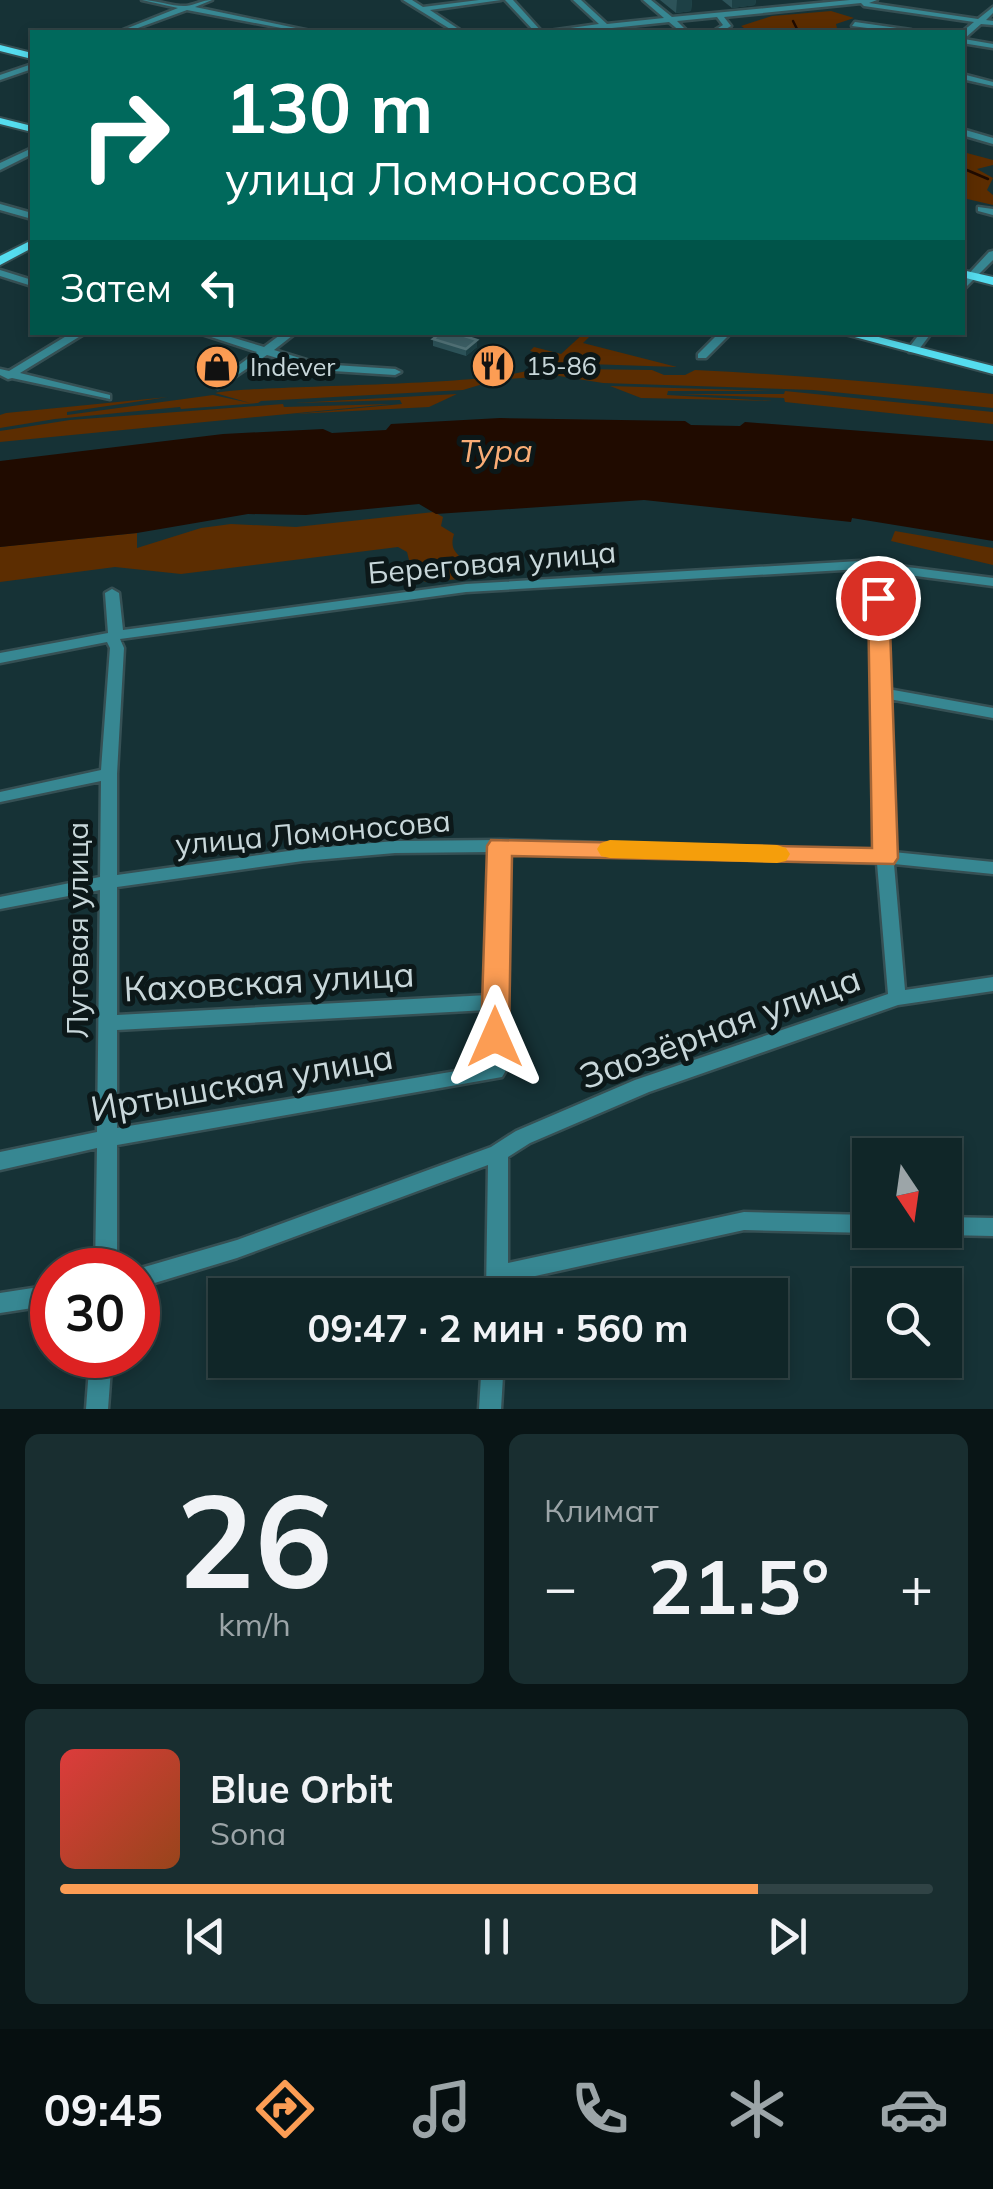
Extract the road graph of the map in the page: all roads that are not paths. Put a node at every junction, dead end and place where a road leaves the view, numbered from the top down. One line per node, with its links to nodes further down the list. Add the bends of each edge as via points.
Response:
1 (146, 0): 13 (street)
2 (208, 0): 13 (street)
3 (407, 0): 14 (street)
4 (497, 0): 14 (street)
5 (509, 0): 23 (street)
6 (577, 0): 24 (street)
7 (647, 0): 17 (street)
8 (978, 0): 12 (street)
9 (856, 2): 10 (street); 15 (street)
10 (876, 2): 18 (street); 27 (street, via 855,24)
11 (717, 4): 15 (street)
12 (993, 6): 18 (street)
13 (186, 8): 20 (street); 21 (street)
14 (423, 9): 22 (street)
15 (731, 14): 16 (street)
16 (720, 16): 17 (street); 26 (street, via 727,26)
17 (671, 20): 24 (street); 25 (street)
18 (979, 21): 19 (street); 28 (street)
19 (993, 24)
20 (127, 30)
21 (284, 30)
22 (457, 30)
23 (541, 30)
24 (609, 30)
25 (684, 30)
26 (719, 30)
27 (898, 30)
28 (965, 35)
29 (965, 39): 30 (street)
30 (993, 46)
31 (0, 48): 32 (main road)
32 (30, 56)
33 (30, 67): 35 (street)
34 (965, 77): 36 (street)
35 (0, 78)
36 (993, 84)
37 (0, 121): 38 (main road)
38 (30, 129)
39 (965, 133): 40 (street)
40 (993, 141)
41 (30, 152): 42 (street)
42 (0, 167)
43 (0, 207): 44 (street)
44 (30, 215)
45 (30, 245): 47 (main road)
46 (993, 254): 49 (street)
47 (0, 261)
48 (0, 273): 51 (street)
49 (968, 275): 50 (main road)
50 (993, 281)
51 (30, 282)
52 (76, 335): 62 (street)
53 (211, 335): 59 (street)
54 (288, 335): 59 (street)
55 (725, 335): 60 (street)
56 (854, 335): 58 (main road)
57 (925, 335): 58 (street)
58 (913, 350): 61 (main road)
59 (266, 352): 63 (street, via 318,367); 65 (street)
60 (702, 356)
61 (993, 370)
62 (6, 372): 64 (street); 66 (street)
63 (395, 372)
64 (0, 381)
65 (218, 385)
66 (106, 397)
67 (878, 566): 68 (street, Береговая улица); 70 (street, Береговая улица, via 466,588); 72 (street)
68 (993, 582)
69 (112, 593): 70 (street, Луговая улица)
70 (113, 639): 71 (street, Береговая улица); 74 (street, Луговая улица)
71 (0, 658)
72 (880, 692): 73 (street); 77 (street)
73 (993, 714)
74 (109, 774): 75 (street); 79 (street, Луговая улица)
75 (0, 797)
76 (500, 846): 77 (street, улица Ломоносова); 79 (street, улица Ломоносова, via 303,855); 83 (street)
77 (885, 858): 78 (street, улица Ломоносова); 82 (street)
78 (993, 868)
79 (108, 882): 80 (street, улица Ломоносова); 84 (street, Луговая улица)
80 (0, 903)
81 (993, 984): 82 (street, Заозёрная улица)
82 (897, 998): 86 (street, Заозёрная улица, via 642,1086)
83 (495, 1002): 84 (street, Каховская улица); 85 (street, Иртышская улица, via 496,1072)
84 (107, 1023): 85 (street, Луговая улица)
85 (106, 1138): 87 (street, Иртышская улица); 91 (street, Луговая улица)
86 (498, 1153): 92 (street, Заозёрная улица); 93 (street)
87 (0, 1161)
88 (852, 1224): 94 (street, via 744,1221)
89 (962, 1226): 90 (street)
90 (993, 1227)
91 (106, 1248)
92 (160, 1271)
93 (497, 1278)
94 (524, 1278)
95 (30, 1298): 96 (street)
96 (0, 1303)
97 (99, 1378): 99 (street)
98 (492, 1378): 100 (street)
99 (97, 1409)
100 (490, 1409)

